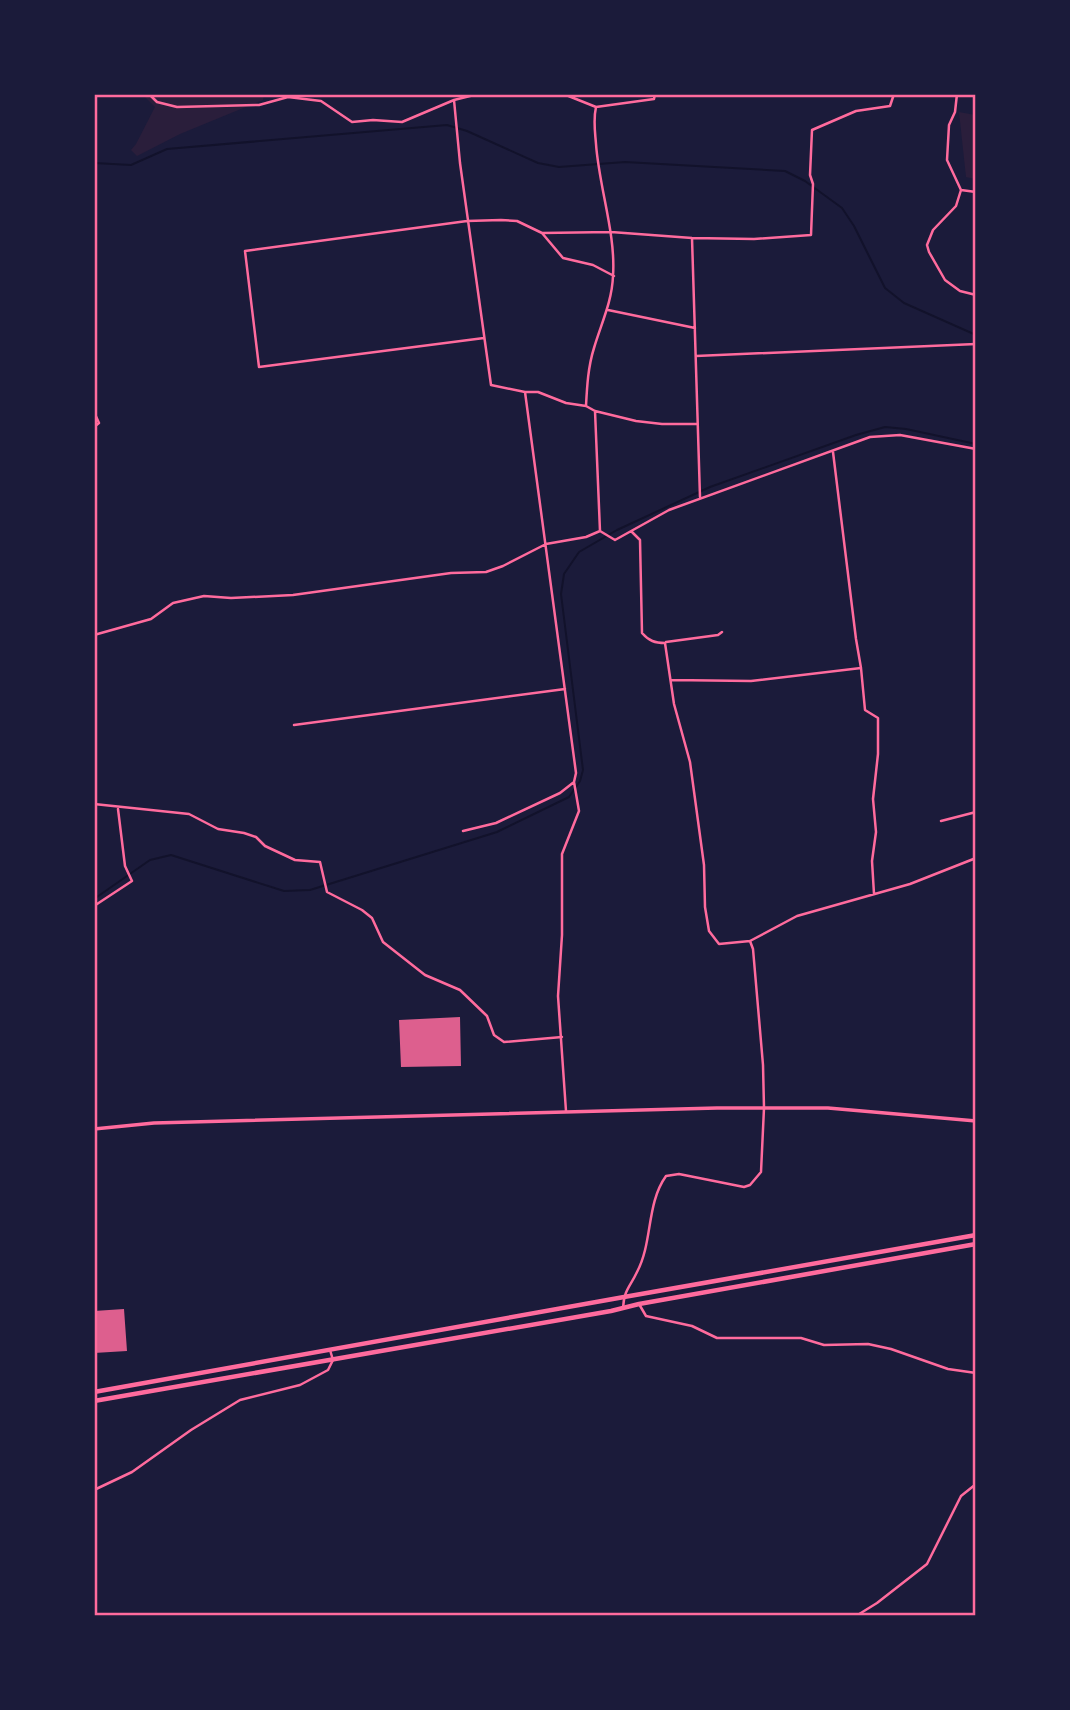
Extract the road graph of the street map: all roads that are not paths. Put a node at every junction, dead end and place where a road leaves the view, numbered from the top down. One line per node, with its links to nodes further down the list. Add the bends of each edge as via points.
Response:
1 (149, 94): 7 (street, via 156,102 177,107 259,105 288,97 321,101 352,122 402,122)
2 (478, 94): 7 (street)
3 (544, 94): 8 (street, via 566,95)
4 (654, 94): 8 (street, via 654,99)
5 (894, 94): 14 (street, via 890,106 856,111 812,130 811,235)
6 (957, 94): 9 (street, via 947,160)
7 (454, 100): 11 (street)
8 (596, 107): 12 (street, via 597,167)
9 (961, 190): 10 (street); 16 (street, via 956,206 933,230 927,245 945,280)
10 (975, 192)
11 (467, 221): 13 (street, via 517,221); 19 (street); 19 (street, via 245,251 260,368)
12 (611, 232): 13 (street); 14 (street); 15 (street)
13 (542, 233): 15 (street, via 562,258 593,265)
14 (692, 238): 18 (street)
15 (614, 276): 17 (street)
16 (975, 295)
17 (607, 310): 18 (street); 23 (street, via 593,350)
18 (695, 328): 21 (street)
19 (484, 338): 22 (street, via 491,385)
20 (975, 344): 21 (street)
21 (696, 356): 26 (street)
22 (525, 392): 23 (street); 33 (street)
23 (586, 406): 24 (street)
24 (595, 411): 26 (street, via 636,421); 31 (street)
25 (94, 412): 27 (street, via 99,423)
26 (697, 424): 30 (street)
27 (94, 427)
28 (975, 449): 29 (street, via 900,435 870,437)
29 (833, 452): 30 (street); 37 (street)
30 (700, 498): 32 (street)
31 (602, 532): 32 (street, via 615,540); 33 (street)
32 (632, 532): 36 (street, via 640,540 642,633)
33 (546, 544): 35 (street, via 486,572 293,595 204,596 173,603 151,619); 39 (street)
34 (722, 632): 36 (street)
35 (94, 635)
36 (663, 643): 38 (street)
37 (861, 668): 38 (street, via 751,681); 48 (street, via 865,710 878,718)
38 (671, 680): 50 (street, via 690,762 709,931 719,944)
39 (565, 689): 40 (street); 41 (street)
40 (294, 725)
41 (574, 782): 46 (street, via 496,823); 51 (street, via 579,811 562,854 558,996)
42 (94, 804): 43 (street)
43 (118, 807): 49 (street, via 131,881); 51 (street, via 189,814 218,829 256,837 295,860 320,862 327,892 372,918 383,942 425,975 460,990 487,1016 494,1035 503,1042)
44 (975, 812): 45 (street)
45 (941, 821)
46 (463, 831)
47 (975, 858): 48 (street)
48 (874, 894): 50 (street, via 797,916)
49 (94, 906)
50 (750, 941): 52 (street)
51 (562, 1037): 53 (street)
52 (764, 1108): 53 (street); 54 (street, via 828,1108); 58 (street, via 761,1172 750,1185 666,1176 654,1203 645,1254)
53 (566, 1112): 55 (street, via 154,1123)
54 (975, 1121)
55 (94, 1129)
56 (975, 1235): 58 (main road)
57 (975, 1244): 59 (main road)
58 (624, 1297): 60 (street); 61 (main road)
59 (639, 1304): 60 (main road); 63 (street, via 646,1316 692,1326 717,1338 868,1344)
60 (623, 1308): 62 (main road)
61 (330, 1350): 62 (street); 64 (main road)
62 (333, 1360): 65 (main road); 67 (street, via 328,1370 300,1385 240,1400 132,1472)
63 (975, 1373)
64 (94, 1392)
65 (94, 1401)
66 (975, 1484): 68 (street, via 961,1496 927,1564)
67 (94, 1490)
68 (856, 1615)

